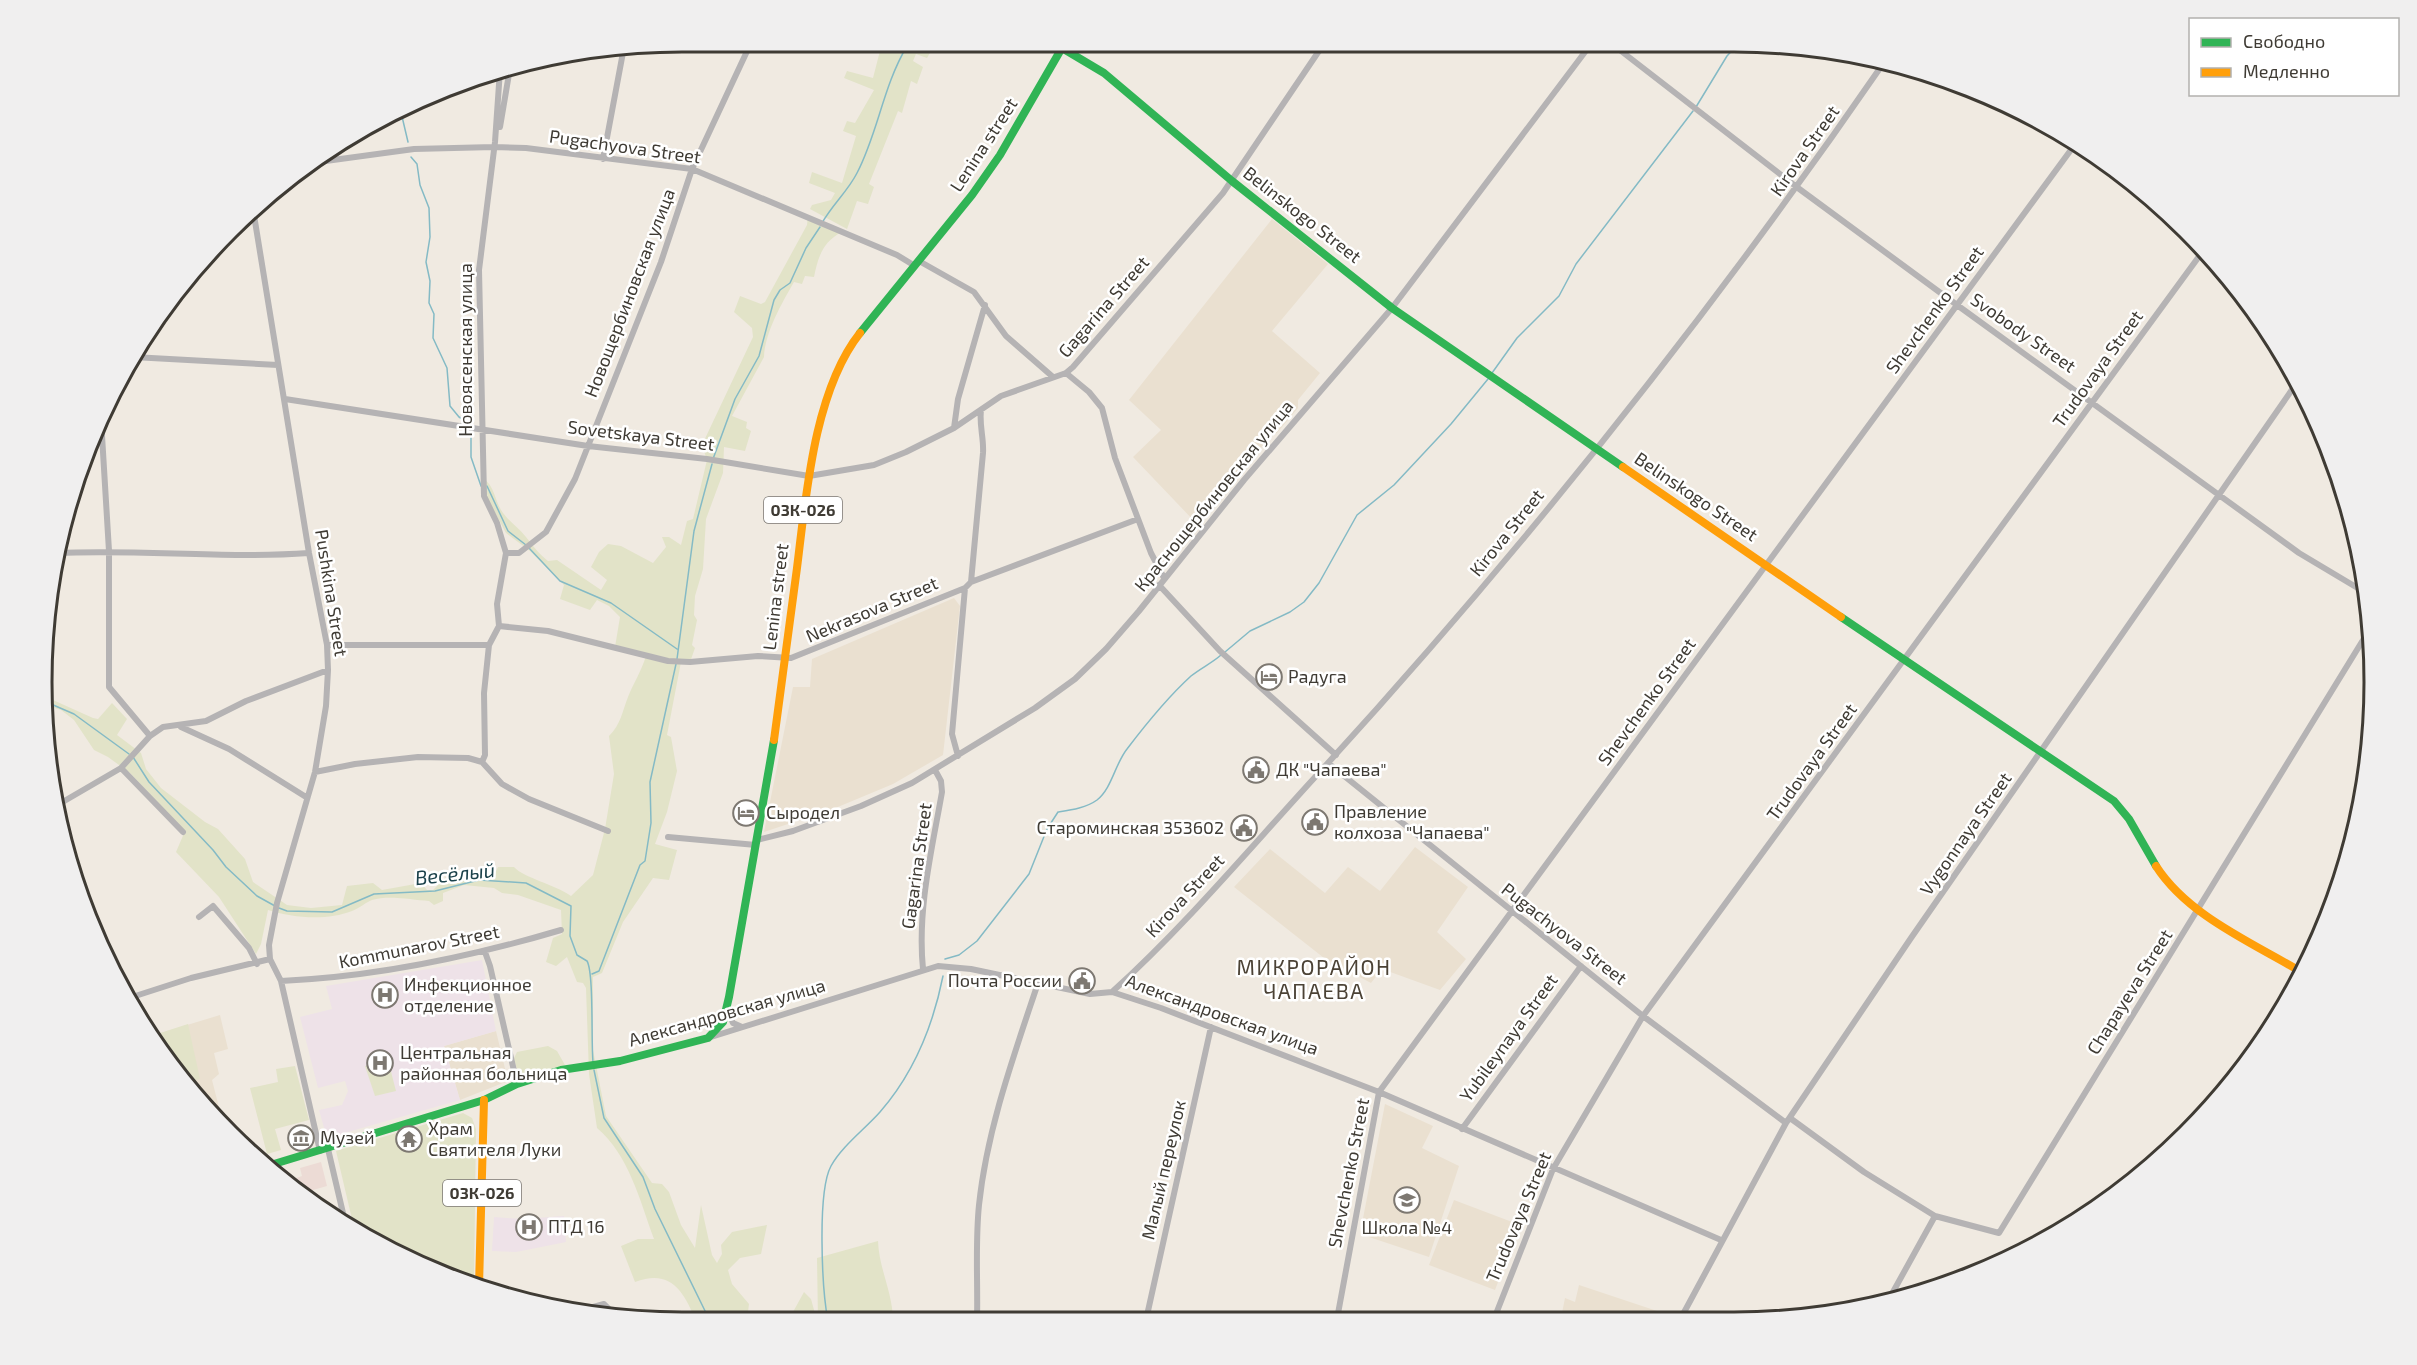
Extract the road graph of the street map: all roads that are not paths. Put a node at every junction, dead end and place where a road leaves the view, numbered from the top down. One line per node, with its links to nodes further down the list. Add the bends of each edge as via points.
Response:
1 (746, 53): 15 (street, Новощербиновская улица)
2 (1059, 53): 20 (main road, Lenina street / 03К-026, via 1000,154)
3 (1074, 53): 16 (main road, Belinskogo Street, via 1104,72)
4 (1318, 53): 16 (street, Gagarina Street)
5 (1584, 53): 23 (street, Краснощербиновская улица)
6 (1623, 53): 17 (street, Svobody Street)
7 (622, 56): 13 (street)
8 (1880, 70): 17 (street, Kirova Street)
9 (508, 77): 11 (street)
10 (499, 80): 11 (street, Новоясенская улица)
11 (495, 144): 13 (street, Pugachyova Street); 14 (street, Pugachyova Street, via 414,149); 33 (street, Новоясенская улица, via 479,270)
12 (2071, 150): 22 (street, Shevchenko Street)
13 (603, 159): 15 (street, Pugachyova Street)
14 (330, 160)
15 (692, 169): 20 (street, Pugachyova Street); 35 (street, Новощербиновская улица, via 661,262)
16 (1232, 181): 23 (main road, Belinskogo Street); 26 (street, Gagarina Street)
17 (1798, 188): 22 (street, Svobody Street); 36 (street, Kirova Street)
18 (255, 220): 25 (street, Pushkina Street)
19 (2199, 258): 30 (street, Trudovaya Street)
20 (917, 264): 21 (street, Pugachyova Street, via 974,292); 37 (main road, Lenina street / 03К-026, via 843,358 824,410)
21 (985, 305): 27 (street, Pugachyova Street, via 1006,336); 32 (street, via 958,399)
22 (1957, 305): 30 (street, Svobody Street); 44 (street, Shevchenko Street)
23 (1392, 308): 36 (main road, Belinskogo Street); 45 (street, Краснощербиновская улица)
24 (143, 358): 25 (street)
25 (278, 365): 29 (street, Pushkina Street)
26 (1066, 373): 27 (street, Gagarina Street); 39 (street, via 1102,408 1115,458)
27 (1053, 377): 31 (street, Gagarina Street, via 1001,396)
28 (2292, 390): 38 (street, Vygonnaya Street)
29 (285, 399): 33 (street, Sovetskaya Street); 42 (street, Pushkina Street)
30 (2093, 402): 38 (street, Svobody Street); 57 (street, Trudovaya Street)
31 (981, 410): 32 (street, Sovetskaya Street); 46 (street, via 984,453)
32 (954, 428): 37 (street, Sovetskaya Street, via 874,465)
33 (482, 430): 35 (street, Sovetskaya Street); 43 (street, Новоясенская улица, via 484,496)
34 (102, 437): 40 (street)
35 (588, 446): 37 (street, Sovetskaya Street, via 708,459); 43 (street, Новощербиновская улица, via 546,532 519,553)
36 (1595, 448): 44 (main road, Belinskogo Street); 64 (street, Kirova Street, via 1404,681)
37 (809, 476): 56 (main road, Lenina street / 03К-026)
38 (2219, 494): 49 (street, Svobody Street, via 2299,554); 63 (street, Vygonnaya Street)
39 (1138, 519): 45 (street); 46 (street, Nekrasova Street)
40 (109, 551): 41 (street); 42 (street, via 274,556); 62 (street, via 109,687)
41 (67, 553)
42 (309, 553): 54 (street, Pushkina Street)
43 (506, 554): 52 (street, via 498,604)
44 (1766, 564): 57 (main road, Belinskogo Street); 78 (street, Shevchenko Street)
45 (1164, 579): 47 (street, Краснощербиновская улица)
46 (971, 582): 48 (street, Nekrasova Street)
47 (1159, 585): 64 (street, via 1226,657); 65 (street, Краснощербиновская улица, via 1106,649 1075,679)
48 (965, 588): 50 (street, Nekrasova Street); 51 (street)
49 (2357, 588)
50 (952, 593): 51 (street); 56 (street, Nekrasova Street, via 803,655)
51 (964, 602): 65 (street, via 952,734)
52 (499, 626): 55 (street); 56 (street, Nekrasova Street, via 548,631 668,661)
53 (2363, 640): 77 (street, Chapayeva Street)
54 (327, 645): 55 (street); 58 (street, Pushkina Street)
55 (489, 645): 66 (street)
56 (785, 658): 76 (main road, Lenina street / 03К-026)
57 (1906, 660): 63 (main road, Belinskogo Street); 92 (street, Trudovaya Street)
58 (328, 670): 59 (street); 70 (street, Pushkina Street)
59 (200, 723): 60 (street); 61 (street)
60 (180, 726): 61 (street); 62 (street, via 163,727)
61 (201, 734): 71 (street)
62 (150, 736): 68 (street)
63 (2042, 753): 77 (main road, Belinskogo Street, via 2127,813 2166,879); 99 (street, Vygonnaya Street)
64 (1336, 755): 67 (street, Kirova Street)
65 (958, 756): 69 (street, Краснощербиновская улица)
66 (482, 762): 70 (street, via 457,756 418,757); 73 (street, via 502,784)
67 (1328, 763): 78 (street, Pugachyova Street); 89 (street, Kirova Street)
68 (121, 768): 72 (street); 74 (street)
69 (935, 770): 76 (street, Краснощербиновская улица, via 861,806); 85 (street, Gagarina Street, via 942,792 928,872 921,949)
70 (315, 772): 71 (street, Pushkina Street)
71 (306, 797): 82 (street, Pushkina Street, via 276,906 268,945)
72 (64, 801)
73 (608, 831)
74 (183, 832)
75 (668, 837): 76 (street, Краснощербиновская улица)
76 (757, 843): 91 (main road, Lenina street / 03К-026)
77 (2200, 908): 86 (main road, Belinskogo Street); 105 (street, Chapayeva Street, via 1999,1233)
78 (1512, 913): 84 (street, Pugachyova Street); 97 (street, Shevchenko Street)
79 (199, 917): 83 (street, via 213,906 249,948)
80 (561, 930): 81 (street, Kommunarov Street)
81 (485, 952): 87 (street, Kommunarov Street, via 333,979); 96 (street)
82 (270, 959): 83 (street); 87 (street, Pushkina Street)
83 (257, 964): 90 (street, via 191,978)
84 (1581, 966): 92 (street, Pugachyova Street); 100 (street, Yubileynaya Street)
85 (923, 969): 88 (street, Александровская улица, via 951,966); 94 (street, Александровская улица)
86 (2296, 969)
87 (281, 981): 101 (street, Pushkina Street)
88 (1038, 983): 89 (street, Александровская улица, via 1090,994); 109 (street, via 1003,1093 981,1189)
89 (1112, 992): 93 (street, Александровская улица)
90 (136, 996)
91 (727, 1010): 94 (street, via 733,1023); 95 (main road, Lenina street / 03К-026, via 721,1027)
92 (1643, 1016): 99 (street, Pugachyova Street); 103 (street, Trudovaya Street)
93 (1211, 1026): 97 (street, Александровская улица); 110 (street, Малый переулок)
94 (742, 1028): 95 (street, Александровская улица)
95 (708, 1038): 96 (main road, Александровская улица)
96 (517, 1084): 98 (main road, Александровская улица)
97 (1379, 1092): 100 (street, Александровская улица); 111 (street, Shevchenko Street)
98 (484, 1100): 101 (main road, Александровская улица); 107 (main road, 03К-026)
99 (1788, 1121): 105 (street, Pugachyova Street); 106 (street, Vygonnaya Street)
100 (1462, 1129): 103 (street, Александровская улица)
101 (324, 1150): 102 (main road, Александровская улица); 104 (street, Pushkina Street)
102 (276, 1164)
103 (1553, 1168): 106 (street, Александровская улица); 112 (street, Trudovaya Street)
104 (342, 1212)
105 (1935, 1216): 108 (street)
106 (1721, 1240): 113 (street, Vygonnaya Street)
107 (479, 1279)
108 (1893, 1292)
109 (977, 1312)
110 (1148, 1312)
111 (1338, 1312)
112 (1497, 1312)
113 (1684, 1312)

